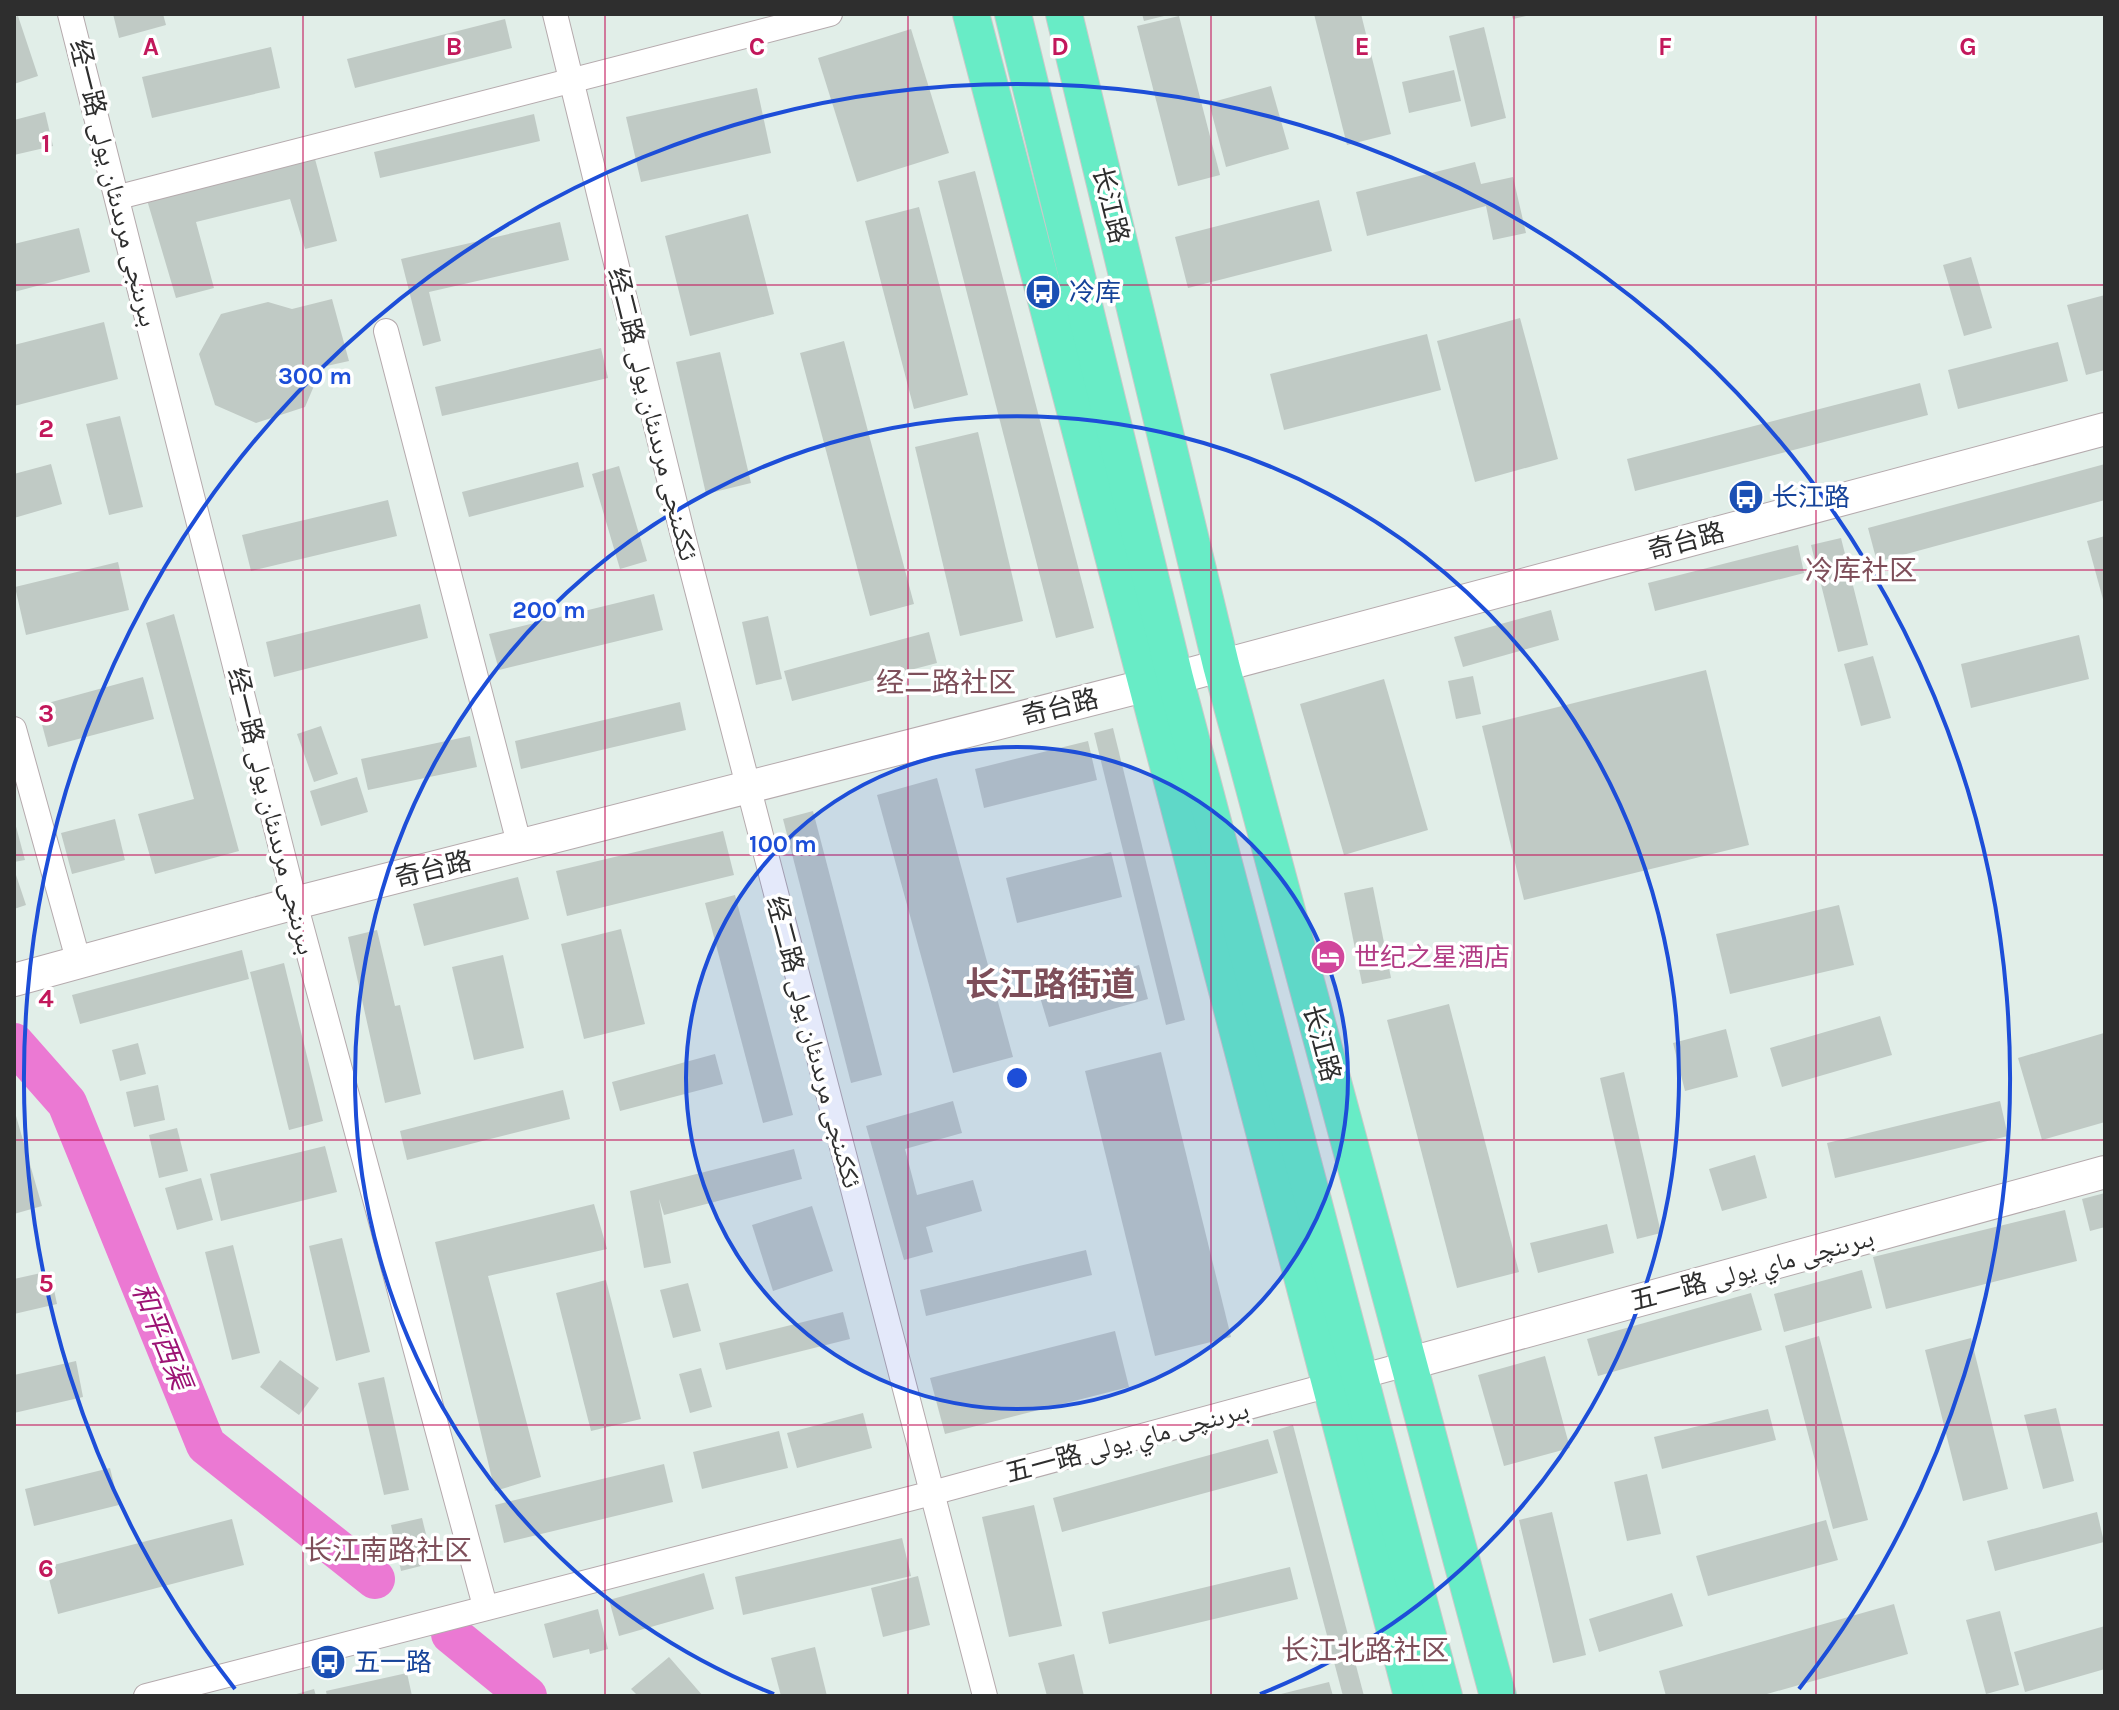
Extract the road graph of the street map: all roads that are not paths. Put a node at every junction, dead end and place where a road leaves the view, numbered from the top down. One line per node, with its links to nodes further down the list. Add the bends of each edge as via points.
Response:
1 (70, 14): 8 (street, 经一路 بىرىنجى مرىدىئان يولى)
2 (555, 14): 7 (street, 经二路 ئككىنجى مرىدىئان يولى)
3 (830, 14): 7 (street)
4 (971, 14): 12 (main road)
5 (1013, 14): 12 (main road, 长江路)
6 (1064, 14): 11 (main road, 长江路)
7 (570, 82): 8 (street); 14 (street, 经二路 ئككىنجى مرىدىئان يولى)
8 (119, 197): 16 (street, 经一路 بىرىنجى مرىدىئان يولى)
9 (386, 331): 15 (street)
10 (2105, 429): 11 (street, 奇台路)
11 (1221, 665): 12 (street, 奇台路); 20 (main road, 长江路)
12 (1161, 682): 14 (street, 奇台路); 21 (main road, 长江路)
13 (14, 729): 17 (street)
14 (748, 787): 15 (street, 奇台路); 22 (street, 经二路 ئككىنجى مرىدىئان يولى)
15 (520, 847): 16 (street, 奇台路)
16 (295, 903): 17 (street, 奇台路); 23 (street, 经一路 بىرىنجى مرىدىئان يولى)
17 (79, 963): 18 (street, 奇台路)
18 (14, 980)
19 (2105, 1172): 20 (street, 五一路 بىرىنچى ماي يولى)
20 (1407, 1364): 21 (street, 五一路 بىرىنچى ماي يولى); 28 (main road, 长江路)
21 (1346, 1382): 22 (street, 五一路 بىرىنچى ماي يولى); 26 (main road); 27 (main road, 长江路)
22 (932, 1493): 23 (street, 五一路 بىرىنچى ماي يولى); 25 (street, 经二路 ئككىنجى مرىدىئان يولى)
23 (485, 1606): 24 (street, 五一路 بىرىنچى ماي يولى)
24 (146, 1696)
25 (985, 1696)
26 (1412, 1696)
27 (1444, 1696)
28 (1498, 1696)

